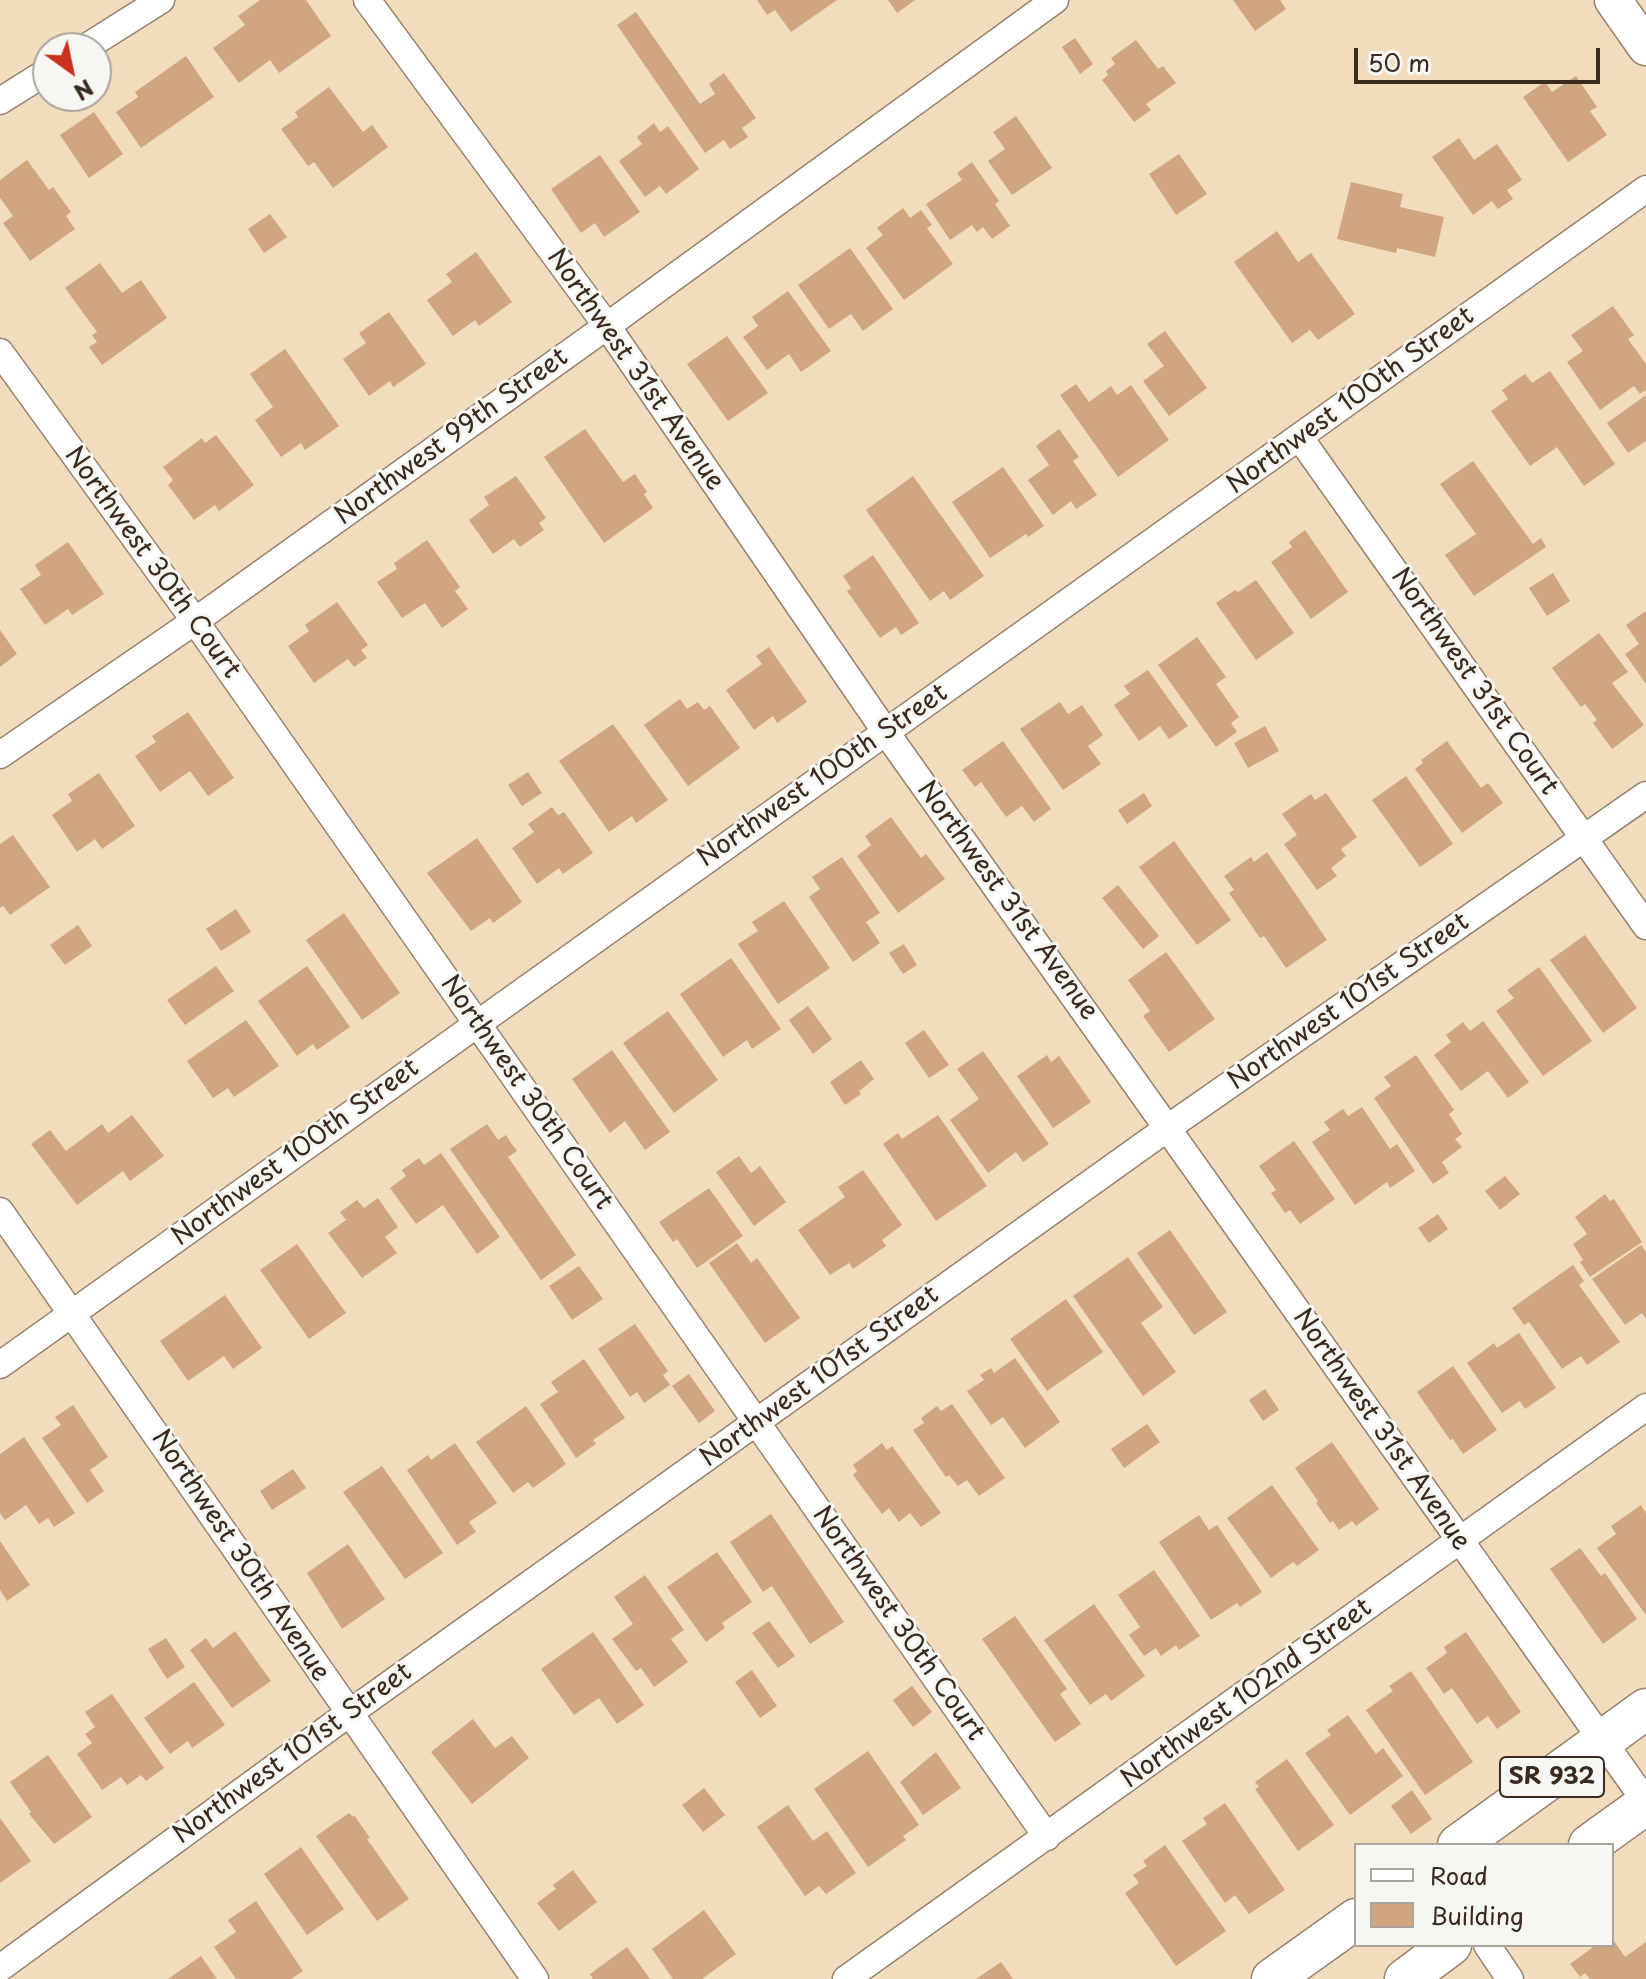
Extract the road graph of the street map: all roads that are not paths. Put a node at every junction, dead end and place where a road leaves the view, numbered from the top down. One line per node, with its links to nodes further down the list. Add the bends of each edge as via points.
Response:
1 (161, 0): 5 (street)
2 (367, 0): 10 (street, Northwest 31st Avenue)
3 (1055, 0): 10 (street, Northwest 99th Street)
4 (1613, 0): 6 (main road)
5 (110, 32)
6 (1646, 47)
7 (32, 81): 8 (street)
8 (0, 101)
9 (1646, 189): 12 (street, Northwest 100th Street)
10 (607, 326): 13 (street, Northwest 99th Street); 14 (street, Northwest 31st Avenue)
11 (0, 352): 13 (street, Northwest 30th Court)
12 (1300, 438): 14 (street, Northwest 100th Street); 17 (street, Northwest 31st Court)
13 (195, 621): 15 (street, Northwest 99th Street); 19 (street, Northwest 30th Court)
14 (885, 731): 19 (street, Northwest 100th Street); 20 (street, Northwest 31st Avenue)
15 (0, 755)
16 (1646, 795): 17 (street, Northwest 101st Street)
17 (1585, 838): 18 (street, Northwest 31st Court); 20 (street, Northwest 101st Street)
18 (1646, 926)
19 (477, 1023): 22 (street, Northwest 100th Street); 25 (street, Northwest 30th Court)
20 (1169, 1127): 25 (street, Northwest 101st Street); 26 (street, Northwest 31st Avenue)
21 (0, 1211): 22 (street, Northwest 30th Avenue)
22 (73, 1312): 23 (street, Northwest 100th Street); 28 (street, Northwest 30th Avenue)
23 (0, 1365)
24 (1646, 1407): 26 (street, Northwest 102nd Street)
25 (756, 1422): 28 (street, Northwest 101st Street); 31 (street, Northwest 30th Court)
26 (1459, 1543): 29 (street, Northwest 31st Avenue); 31 (street, Northwest 102nd Street)
27 (1646, 1709): 29 (main road, SR 932)
28 (348, 1714): 37 (street, Northwest 101st Street); 38 (street, Northwest 30th Avenue)
29 (1603, 1741): 30 (street, Northwest 31st Avenue); 32 (main road, SR 932)
30 (1646, 1803): 33 (main road, SR 932)
31 (1047, 1837): 39 (street, Northwest 102nd Street)
32 (1461, 1843)
33 (1592, 1843)
34 (1354, 1920): 40 (main road)
35 (1448, 1947): 41 (main road)
36 (1488, 1947): 42 (street)
37 (0, 1968)
38 (535, 1979)
39 (846, 1979)
40 (1272, 1979)
41 (1405, 1979)
42 (1510, 1979)

